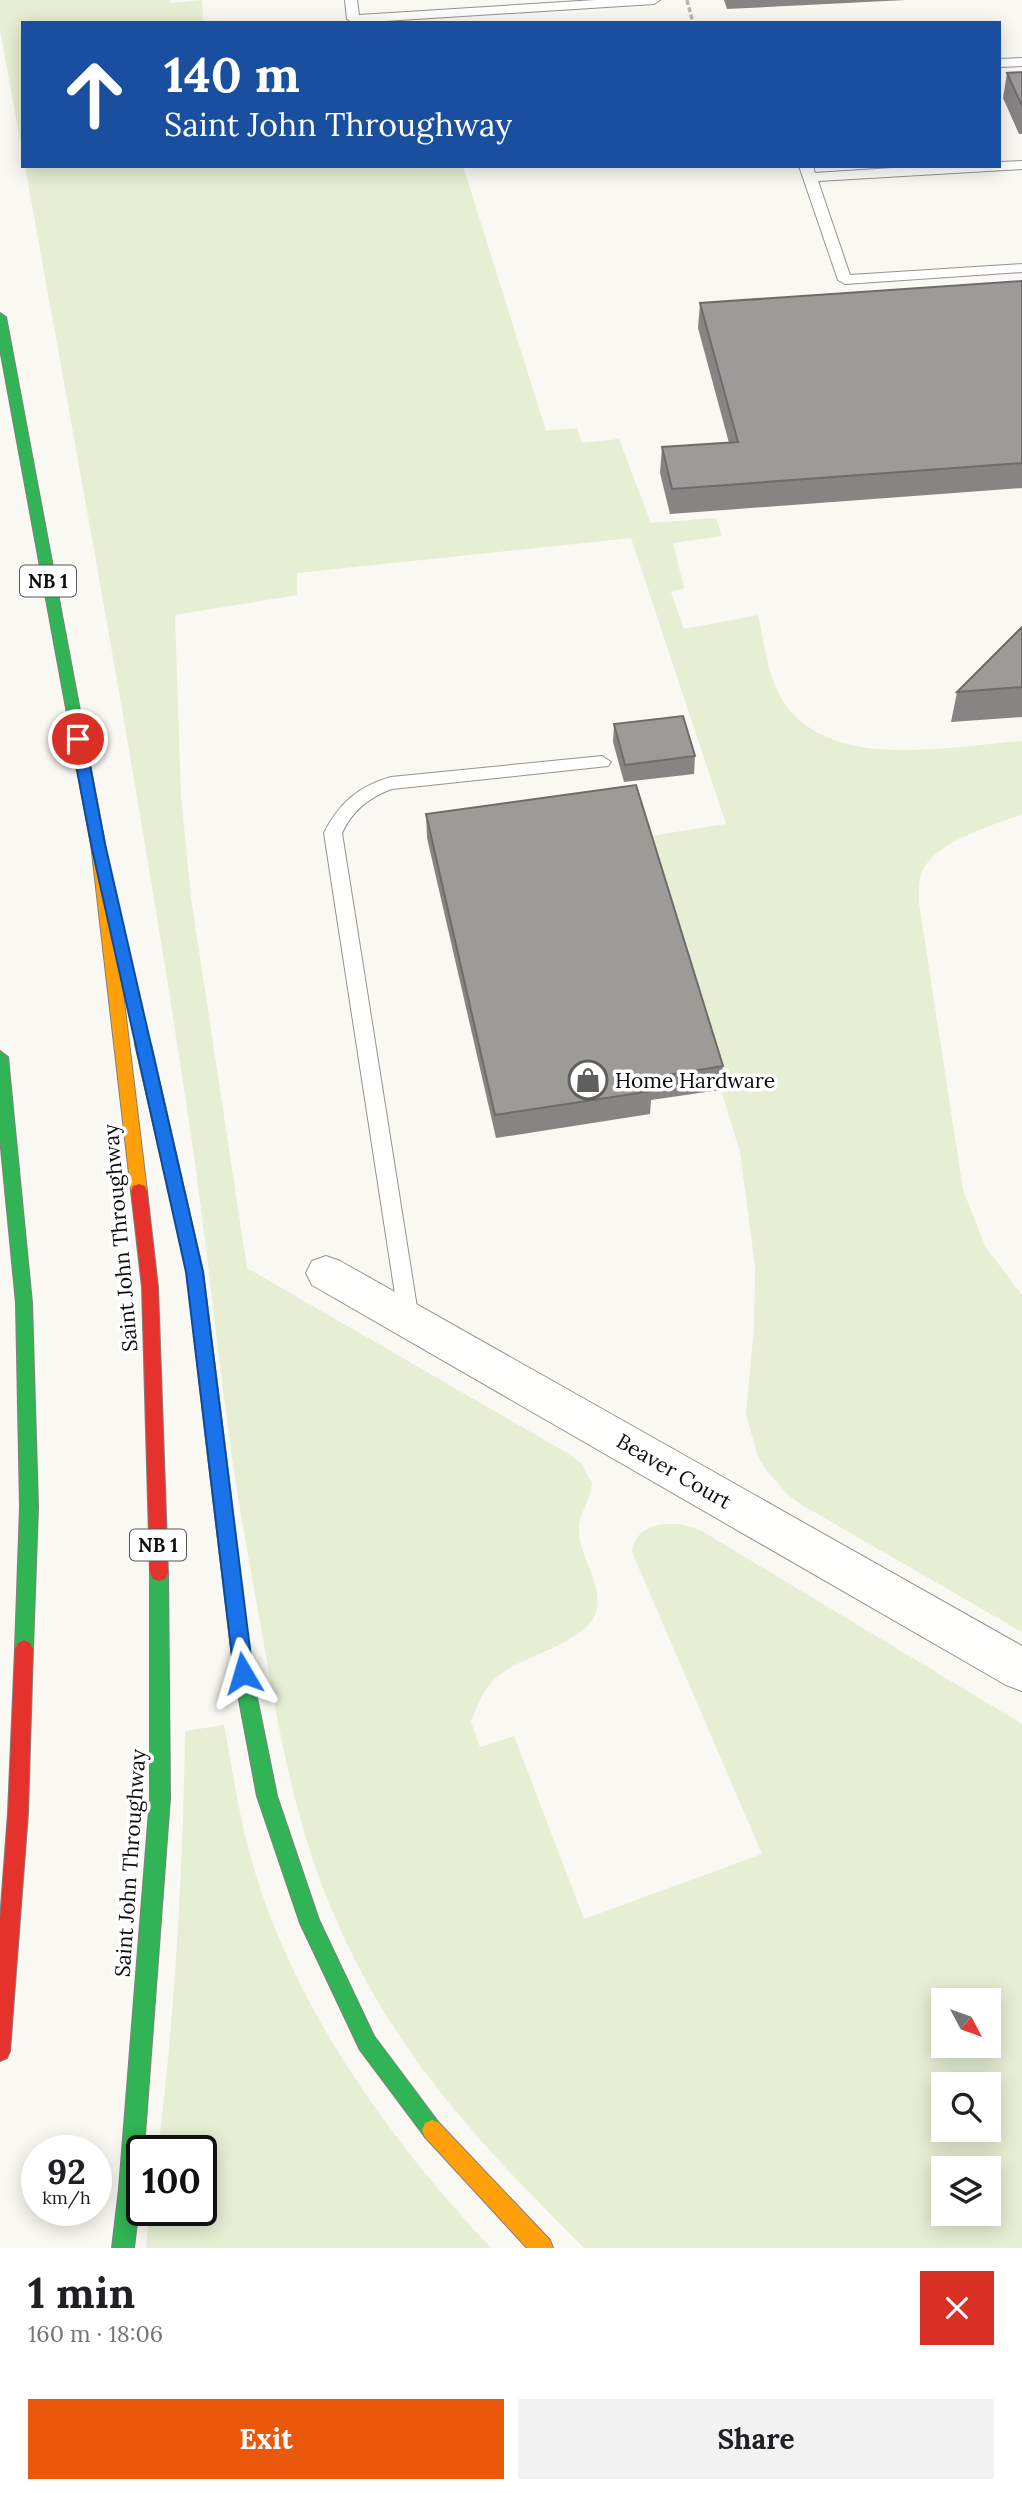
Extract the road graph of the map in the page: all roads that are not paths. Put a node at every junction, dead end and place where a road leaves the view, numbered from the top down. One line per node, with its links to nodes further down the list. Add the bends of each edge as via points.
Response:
1 (351, 0): 3 (lane, via 353,19)
2 (654, 0): 3 (lane)
3 (448, 18)
4 (1022, 62): 5 (lane)
5 (1001, 63)
6 (1022, 165): 7 (lane)
7 (1001, 166)
8 (921, 168): 9 (lane)
9 (808, 171): 10 (lane, via 845,281)
10 (1022, 268)
11 (0, 317): 13 (highway, Saint John Throughway / NB 1)
12 (602, 762): 18 (lane, via 391,783 356,798 333,833)
13 (98, 844): 14 (highway); 21 (highway, Saint John Throughway / NB 1, via 150,1287 158,1494 160,1798)
14 (134, 1005)
15 (140, 1031): 22 (highway, via 195,1272 243,1673 267,1796 310,1923 367,2043 440,2140)
16 (0, 1056): 20 (highway, via 24,1303 29,1507 18,1813)
17 (326, 1273): 18 (street, Beaver Court)
18 (409, 1320): 19 (street, Beaver Court)
19 (1022, 1670)
20 (0, 2051)
21 (122, 2248)
22 (542, 2248)

